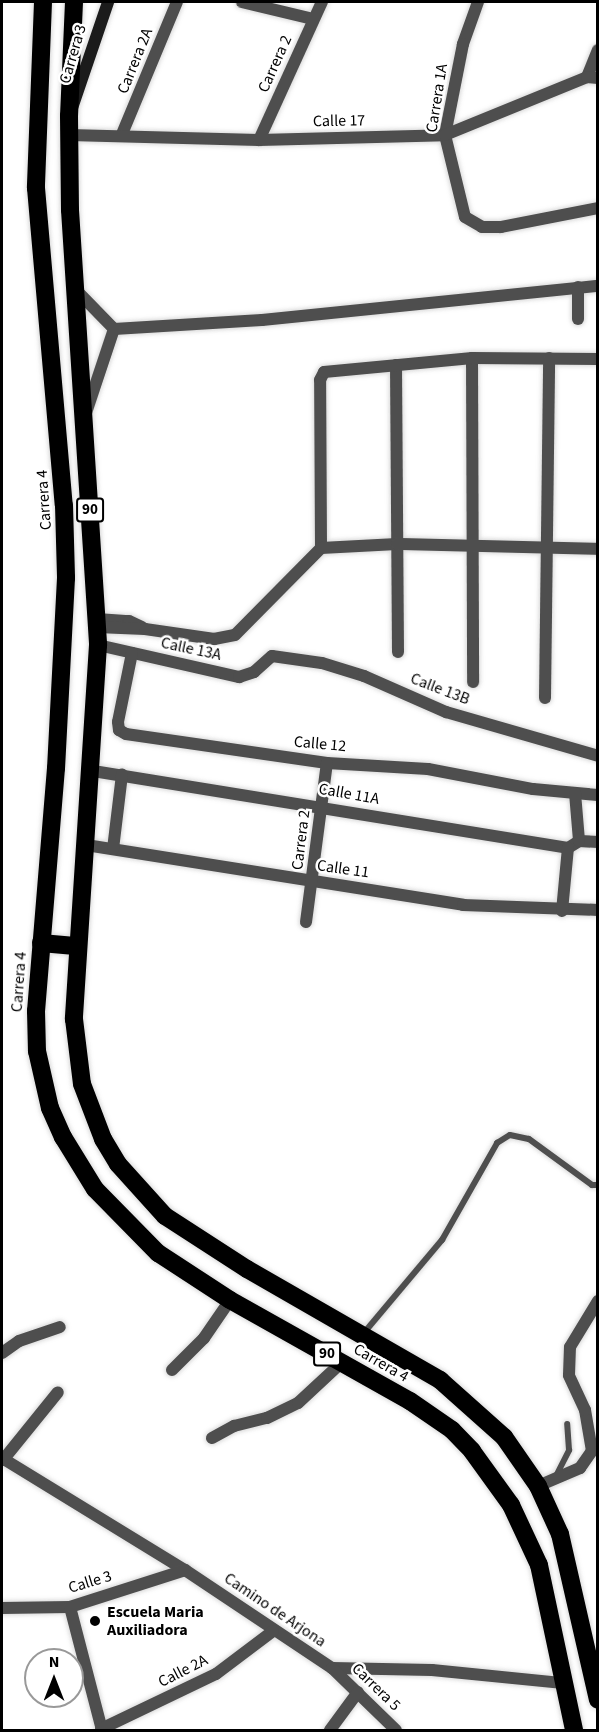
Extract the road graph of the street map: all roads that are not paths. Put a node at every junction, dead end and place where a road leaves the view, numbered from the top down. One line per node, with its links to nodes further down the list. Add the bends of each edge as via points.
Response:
1 (43, 2): 53 (highway, Carrera 4 / 90, via 36,188 62,472 66,578 56,768)
2 (74, 2): 11 (highway, Carrera 4 / 90)
3 (108, 2): 11 (street, Carrera 3)
4 (177, 2): 12 (street, Carrera 2A)
5 (242, 2): 8 (street)
6 (322, 2): 8 (street, Carrera 2)
7 (478, 2): 14 (street, Carrera 1A, via 463,44)
8 (313, 19): 15 (street, Carrera 2)
9 (597, 50): 10 (street)
10 (592, 77): 14 (street, Calle 17)
11 (69, 116): 13 (highway, Carrera 4 / 90)
12 (122, 134): 13 (street, Calle 17); 15 (street, Calle 17)
13 (69, 135): 19 (highway, Carrera 4 / 90)
14 (445, 135): 15 (street, Calle 17); 16 (street, Carrera 1A, via 465,217 482,227 501,228)
15 (259, 140)
16 (597, 208)
17 (597, 286): 18 (street)
18 (578, 287): 20 (street); 21 (street, via 262,320)
19 (76, 290): 21 (street); 26 (highway, Carrera 4 / 90)
20 (578, 319)
21 (114, 329): 26 (street)
22 (472, 358): 23 (street); 25 (street); 28 (street)
23 (549, 358): 24 (street); 30 (street)
24 (597, 359)
25 (396, 365): 27 (street); 29 (street, via 330,369 320,380)
26 (84, 418): 32 (highway, Carrera 4 / 90)
27 (396, 544): 28 (street); 29 (street); 33 (street)
28 (470, 546): 30 (street); 36 (street)
29 (321, 548): 32 (street, via 235,635 214,639 146,628)
30 (547, 548): 31 (street); 37 (street)
31 (597, 549)
32 (97, 630): 34 (street, Calle 13A); 40 (highway, Carrera 4 / 90)
33 (398, 652)
34 (132, 653): 35 (street, Calle 13A, via 239,676 254,672); 39 (street, Calle 12, via 118,722 119,730 126,734)
35 (272, 656): 38 (street, Calle 13B, via 322,663 364,676 446,712)
36 (473, 682)
37 (545, 698)
38 (597, 756)
39 (327, 763): 42 (street, Calle 12, via 428,769); 44 (street, Carrera 2)
40 (93, 771): 41 (street, Calle 11A); 46 (highway, Carrera 4 / 90)
41 (122, 775): 44 (street, Calle 11A); 48 (street)
42 (576, 793): 43 (street, Calle 12); 47 (street)
43 (597, 795)
44 (322, 806): 47 (street, Calle 11A); 49 (street, Carrera 2)
45 (597, 842): 47 (street, Calle 11A)
46 (86, 845): 48 (street, Calle 11); 54 (highway, Carrera 4 / 90)
47 (573, 845): 51 (street)
48 (113, 849): 49 (street, Calle 11)
49 (312, 882): 51 (street, Calle 11, via 463,905); 52 (street, Carrera 2)
50 (597, 910): 51 (street, Calle 11)
51 (562, 911)
52 (306, 922)
53 (41, 943): 54 (highway); 56 (highway, Carrera 4 / 90, via 37,1051 48,1099 63,1137 95,1189 136,1234 185,1273)
54 (78, 946): 59 (highway, Carrera 4 / 90, via 74,1028 77,1061 92,1113 118,1164 165,1216 192,1236)
55 (597, 1185): 59 (lane, via 529,1139 510,1135 496,1143 442,1240)
56 (230, 1300): 61 (highway, Carrera 4 / 90); 62 (street, via 204,1338)
57 (597, 1301): 67 (street, via 570,1347 569,1375 585,1410 592,1451 580,1468)
58 (60, 1327): 60 (street, via 20,1341)
59 (363, 1334): 68 (highway, Carrera 4 / 90, via 463,1396 504,1437)
60 (2, 1353)
61 (341, 1363): 65 (street, via 298,1403); 75 (highway, Carrera 4 / 90, via 435,1418 472,1451 495,1480 528,1536 539,1565)
62 (172, 1370)
63 (58, 1392): 66 (street)
64 (567, 1424): 67 (lane, via 569,1450)
65 (212, 1438)
66 (2, 1459): 69 (street, Camino de Arjona)
67 (556, 1477): 68 (street)
68 (538, 1485): 73 (highway, Carrera 4 / 90, via 560,1534)
69 (185, 1570): 70 (street, Calle 3); 72 (street, Camino de Arjona)
70 (70, 1606): 71 (street, Calle 3); 78 (street)
71 (2, 1608)
72 (273, 1631): 74 (street, Camino de Arjona); 78 (street, Calle 2A, via 216,1674)
73 (593, 1659): 77 (highway, Carrera 4 / 90)
74 (332, 1668): 75 (street, Camino de Arjona, via 432,1670); 76 (street, Carrera 5)
75 (563, 1683): 81 (highway, Carrera 4 / 90)
76 (358, 1692): 79 (street); 80 (street, Carrera 5)
77 (597, 1700)
78 (101, 1730)
79 (330, 1731)
80 (396, 1731)
81 (574, 1731)

